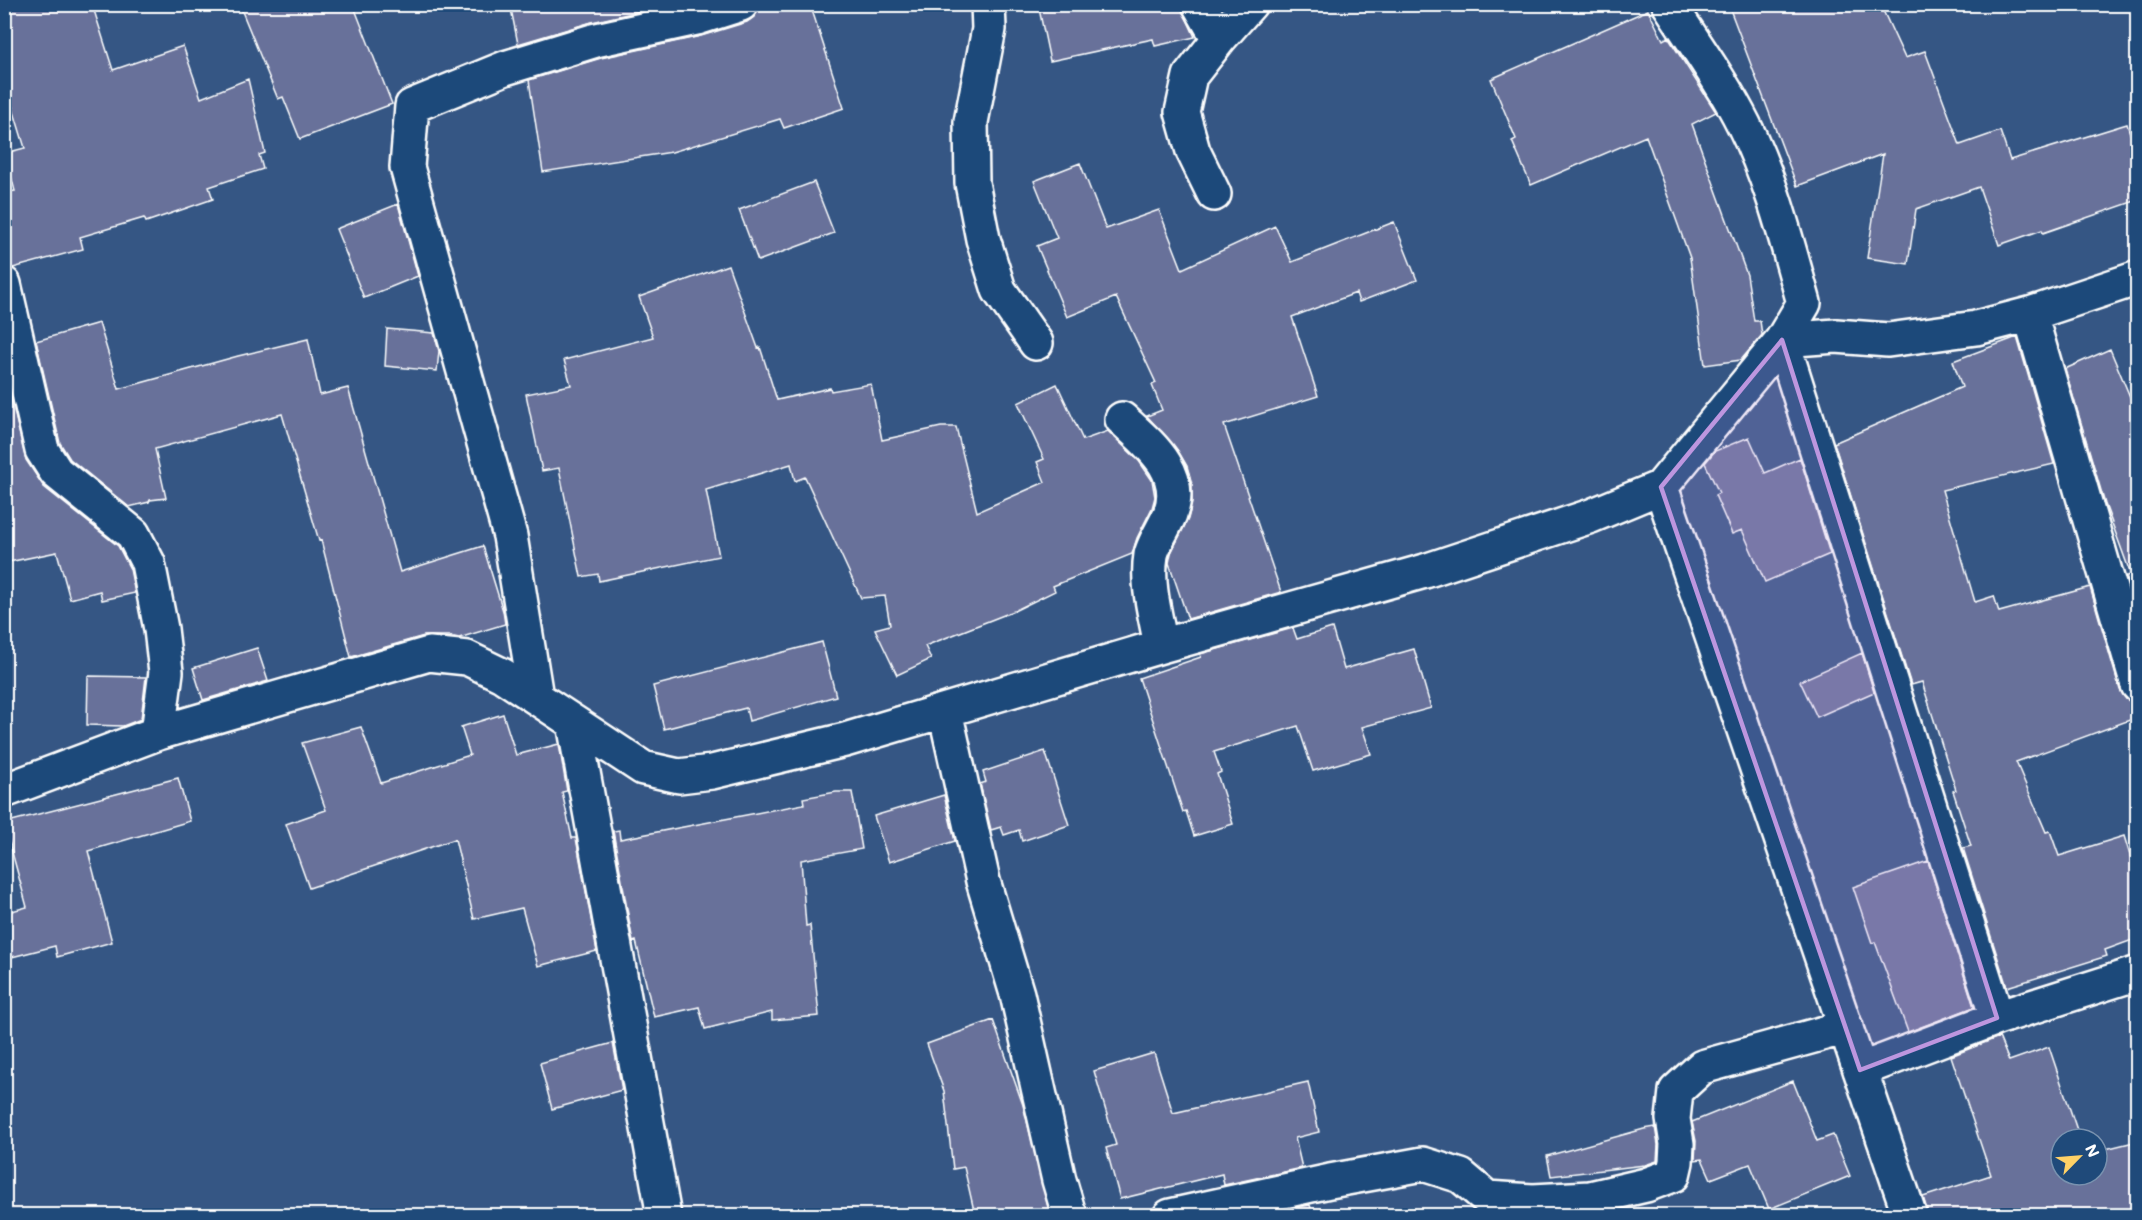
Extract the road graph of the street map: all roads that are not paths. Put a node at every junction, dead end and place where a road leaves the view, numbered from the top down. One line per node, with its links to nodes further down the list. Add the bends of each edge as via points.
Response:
1 (741, 4): 17 (street, via 596,40 505,69 412,106 406,167 510,536)
2 (988, 4): 12 (street, via 989,29 971,122 972,183 983,239 999,290)
3 (1199, 4): 6 (street)
4 (1250, 4): 6 (street)
5 (1669, 4): 11 (street, via 1744,125 1769,183 1804,303)
6 (1219, 39): 7 (street, via 1190,76 1182,112 1193,151)
7 (1214, 194)
8 (2138, 278): 10 (street)
9 (4, 284): 20 (street, via 42,450 56,472 133,534 148,563 166,672)
10 (2030, 314): 11 (street, via 1976,328 1888,340 1836,336); 16 (street)
11 (1782, 340): 14 (street); 23 (street)
12 (1036, 343)
13 (1122, 418): 15 (street, via 1159,453 1172,478 1174,502 1151,554 1150,586)
14 (1661, 487): 15 (street, via 1591,516 1425,571); 24 (street)
15 (1161, 646): 18 (street)
16 (2138, 685)
17 (536, 697): 19 (street); 20 (street, via 467,658 429,654)
18 (945, 711): 19 (street, via 845,740 712,772 679,776 643,768); 27 (street, via 983,881 1017,994 1059,1180)
19 (574, 723): 26 (street)
20 (158, 733): 21 (street)
21 (4, 791)
22 (2138, 973): 23 (street)
23 (1997, 1018): 25 (street)
24 (1846, 1027): 25 (street); 28 (street, via 1702,1067 1676,1091 1673,1175 1646,1185 1590,1198 1533,1202 1487,1198 1461,1176 1423,1164)
25 (1860, 1070): 29 (street)
26 (664, 1215)
27 (1071, 1215)
28 (1170, 1215)
29 (1910, 1215)

